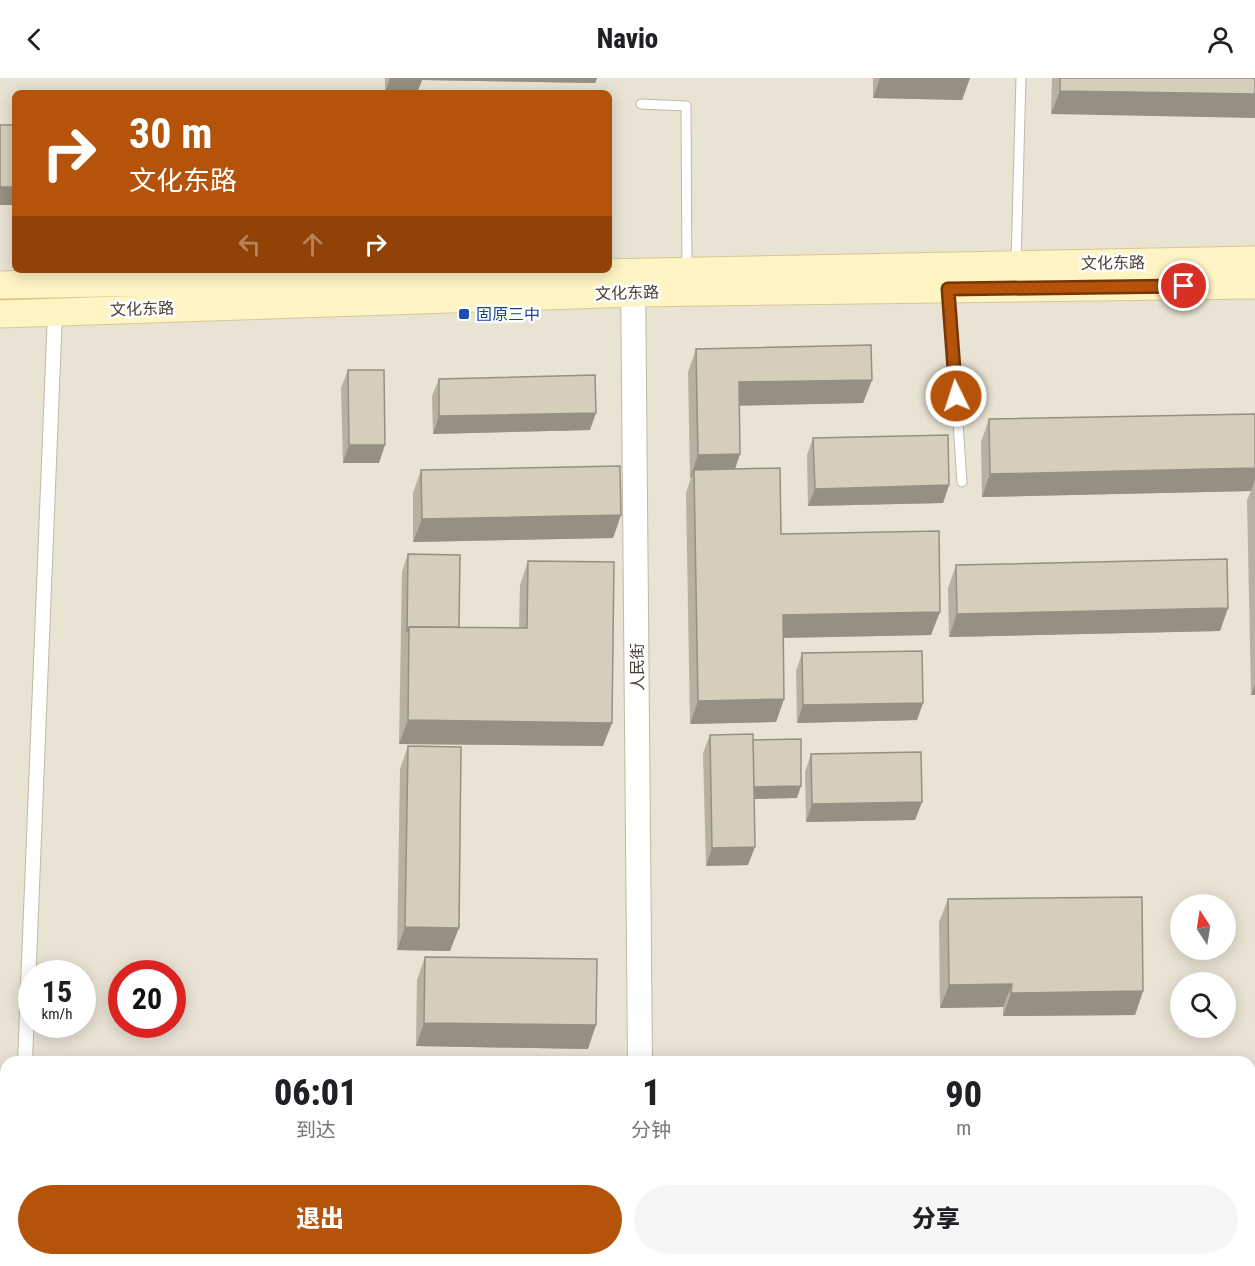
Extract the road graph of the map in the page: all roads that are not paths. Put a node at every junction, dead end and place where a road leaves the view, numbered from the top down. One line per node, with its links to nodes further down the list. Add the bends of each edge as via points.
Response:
1 (1021, 78): 4 (lane)
2 (641, 104): 5 (lane, via 686,106)
3 (1255, 260): 4 (main road, 文化东路)
4 (1016, 264): 5 (main road, 文化东路)
5 (688, 281): 6 (main road, 文化东路); 9 (main road, 文化东路)
6 (634, 283): 7 (main road, 文化东路); 10 (main road, 文化东路); 14 (street, 人民街)
7 (0, 285)
8 (1255, 285): 9 (main road, 文化东路)
9 (948, 289): 12 (lane)
10 (55, 312): 11 (main road, 文化东路); 13 (street)
11 (0, 314)
12 (962, 482)
13 (26, 1056)
14 (640, 1056)

